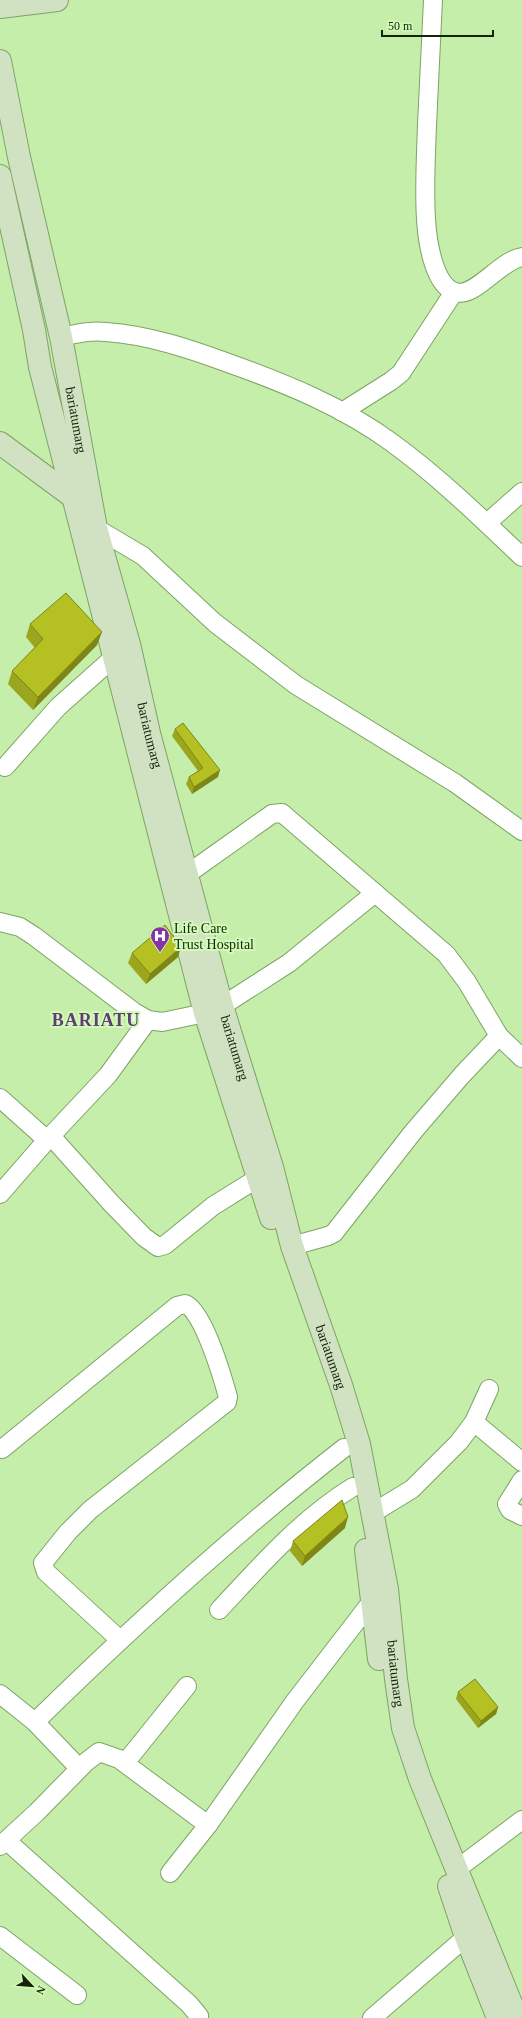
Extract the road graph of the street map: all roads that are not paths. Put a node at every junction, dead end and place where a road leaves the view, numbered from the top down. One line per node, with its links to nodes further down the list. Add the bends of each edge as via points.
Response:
1 (57, 0): 3 (main road)
2 (433, 0): 7 (street, via 425,169 426,219 434,266 442,282)
3 (0, 8)
4 (0, 61): 8 (main road, bariatumarg)
5 (0, 176): 12 (main road, bariatumarg, via 40,367)
6 (522, 257): 7 (street, via 506,263 468,292)
7 (454, 292): 9 (street, via 401,373)
8 (61, 337): 9 (street, via 86,332 105,332 170,343 269,377); 12 (main road, bariatumarg)
9 (342, 412): 13 (street, via 390,441)
10 (0, 443): 12 (main road)
11 (522, 492): 13 (street)
12 (82, 498): 14 (main road, bariatumarg); 16 (main road, bariatumarg)
13 (487, 523): 15 (street)
14 (96, 528): 18 (street, via 144,556 215,623 296,685 455,783); 19 (main road, bariatumarg, via 129,644)
15 (522, 557)
16 (113, 658): 17 (street, via 58,707); 22 (main road, bariatumarg)
17 (5, 767)
18 (522, 831)
19 (186, 875): 20 (street, via 267,817 279,812); 22 (main road, bariatumarg)
20 (375, 893): 22 (street, via 289,963); 24 (street, via 446,954 467,982)
21 (0, 922): 23 (street, via 20,928 34,936)
22 (214, 1010): 23 (street, via 171,1021); 28 (main road, bariatumarg); 30 (main road, bariatumarg, via 272,1167)
23 (148, 1020): 27 (street, via 108,1076)
24 (499, 1036): 25 (street); 30 (street, via 413,1132 334,1233)
25 (522, 1058)
26 (0, 1098): 27 (street)
27 (49, 1138): 28 (street, via 144,1237 158,1247 165,1245 213,1206); 29 (street)
28 (258, 1178): 33 (main road, bariatumarg, via 339,1425)
29 (0, 1194)
30 (292, 1246): 38 (main road, bariatumarg, via 355,1430 365,1471)
31 (490, 1389): 32 (street)
32 (474, 1422): 35 (street); 38 (street, via 459,1442 412,1490)
33 (344, 1448): 37 (main road, bariatumarg); 42 (street, via 276,1501)
34 (2, 1449): 42 (street, via 177,1306 185,1304 193,1311 213,1348 228,1397 226,1404 90,1510 72,1527 43,1563 46,1572)
35 (522, 1462)
36 (522, 1480): 39 (street, via 507,1504 510,1510)
37 (353, 1487): 40 (main road, bariatumarg, via 363,1525); 41 (street, via 316,1511)
38 (371, 1514): 51 (main road, bariatumarg, via 387,1590 403,1728 420,1779)
39 (522, 1516)
40 (372, 1601): 49 (street, via 295,1701); 53 (main road, bariatumarg, via 386,1716 445,1874)
41 (219, 1610)
42 (120, 1639): 45 (street)
43 (187, 1686): 46 (street)
44 (0, 1694): 45 (street)
45 (35, 1722): 47 (street)
46 (125, 1763): 47 (street, via 99,1752); 49 (street)
47 (79, 1768): 50 (street)
48 (522, 1820): 51 (street)
49 (208, 1825): 52 (street)
50 (4, 1844): 57 (street, via 189,2004)
51 (457, 1869): 53 (main road, bariatumarg)
52 (170, 1873)
53 (473, 1932): 56 (main road, bariatumarg); 58 (street)
54 (0, 1936): 55 (street)
55 (77, 1995)
56 (513, 2016)
57 (198, 2018)
58 (372, 2018)

